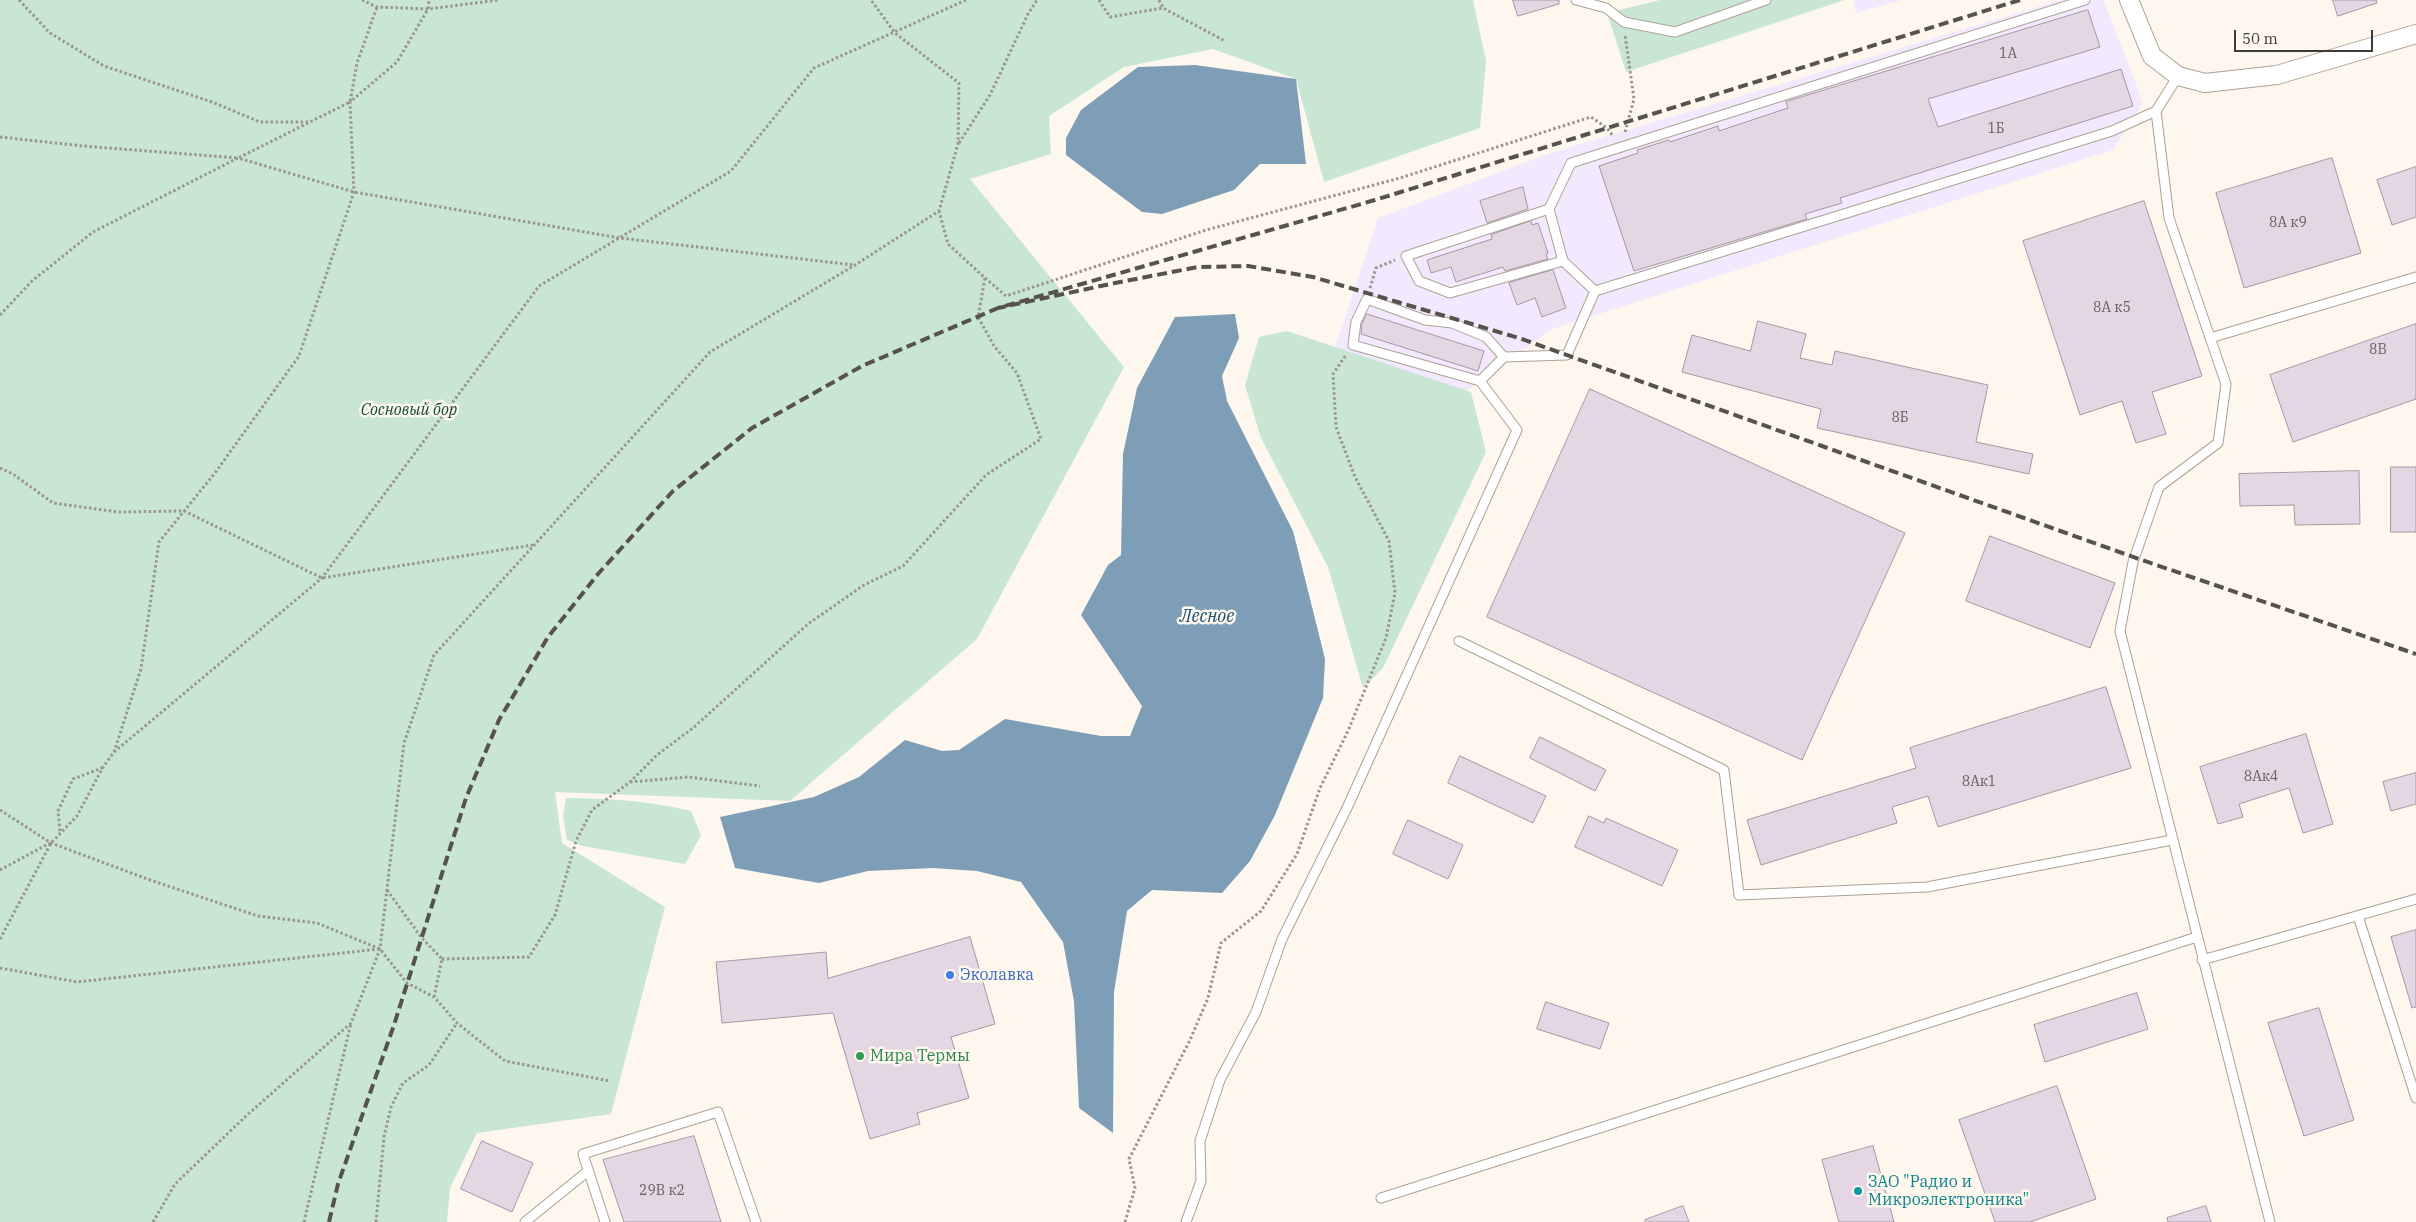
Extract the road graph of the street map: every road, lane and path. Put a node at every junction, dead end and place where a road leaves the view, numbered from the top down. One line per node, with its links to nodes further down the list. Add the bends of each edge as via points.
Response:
1 (19, 0): 24 (path, via 50,33 104,66 212,102 260,122)
2 (362, 0): 14 (path)
3 (429, 0): 16 (path)
4 (499, 0): 16 (path)
5 (871, 0): 18 (path)
6 (966, 0): 18 (path)
7 (1037, 0): 26 (path, via 990,95)
8 (1099, 0): 15 (path, via 1110,17)
9 (1159, 0): 15 (path)
10 (1576, 0): 17 (lane, via 1606,8)
11 (1766, 0): 17 (lane, via 1675,32)
12 (2085, 0): 27 (lane)
13 (2129, 0): 21 (street, via 2152,56)
14 (377, 7): 16 (path); 22 (path, via 357,63)
15 (1163, 8): 20 (path)
16 (428, 9): 22 (path, via 397,62)
17 (1624, 22): 27 (path, via 1634,99)
18 (896, 33): 26 (path, via 959,83); 32 (path, via 814,68 731,172)
19 (2416, 34): 21 (street, via 2277,75 2205,83)
20 (1225, 41)
21 (2178, 76): 23 (lane)
22 (350, 102): 24 (path); 29 (path)
23 (2156, 111): 38 (lane, via 2112,131); 41 (lane, via 2170,218)
24 (311, 122): 28 (path)
25 (0, 137): 28 (path)
26 (958, 144): 31 (path)
27 (1620, 147): 30 (lane, via 1571,163); 37 (path, via 1607,128 1591,117 1400,178 1206,230 1006,296)
28 (238, 158): 29 (path); 40 (path, via 93,232 32,281)
29 (354, 192): 32 (path); 46 (path, via 300,356)
30 (1550, 209): 33 (lane); 34 (lane)
31 (939, 211): 35 (path); 37 (path, via 948,244)
32 (620, 238): 35 (path); 48 (path, via 538,286)
33 (1406, 256): 34 (lane, via 1420,282 1450,293); 39 (path, via 1376,268)
34 (1563, 261): 38 (lane)
35 (856, 265): 47 (path, via 710,352)
36 (2416, 277): 41 (lane)
37 (984, 278): 52 (path, via 978,317 994,346 1016,373 1040,440 986,475 903,566 864,585 808,624)
38 (1595, 291): 43 (lane, via 1568,355)
39 (1367, 298): 42 (lane, via 1356,322); 43 (lane, via 1425,320 1452,323 1486,337)
40 (0, 315)
41 (2210, 338): 56 (lane, via 2226,384 2218,443 2159,487 2133,562 2120,631)
42 (1353, 345): 44 (lane); 81 (path, via 1333,374 1336,427 1354,477 1389,541 1395,593 1386,638 1348,731 1320,788 1297,854 1261,911 1221,943 1208,998 1194,1032 1129,1159 1135,1188)
43 (1504, 357): 44 (lane)
44 (1480, 381): 82 (lane, via 1517,430 1347,808 1282,939 1256,1012 1220,1080 1200,1141 1201,1181)
45 (0, 468): 46 (path, via 53,503 118,512)
46 (184, 511): 48 (path); 50 (path, via 160,542 141,670)
47 (534, 545): 48 (path); 59 (path, via 434,654 404,743)
48 (322, 578): 50 (path)
49 (1459, 641): 56 (lane, via 1724,770 1739,896 1928,887)
50 (114, 752): 51 (path)
51 (103, 767): 55 (path, via 78,816); 55 (path, via 73,779 58,811)
52 (630, 782): 53 (path, via 688,777); 65 (path, via 592,810 576,841 555,916 529,957)
53 (760, 786)
54 (0, 810): 57 (path)
55 (60, 831): 57 (path)
56 (2172, 840): 62 (lane)
57 (51, 843): 58 (path); 63 (path); 64 (path, via 258,916 317,923)
58 (0, 870)
59 (388, 890): 64 (path); 65 (path, via 421,937)
60 (2416, 900): 61 (lane)
61 (2358, 916): 66 (lane); 72 (lane)
62 (2197, 937): 66 (lane); 74 (lane)
63 (0, 939)
64 (380, 949): 67 (path, via 77,982); 68 (path, via 407,983); 69 (path)
65 (442, 959): 68 (path)
66 (2202, 960): 83 (lane)
67 (0, 968)
68 (434, 997): 70 (path)
69 (350, 1023): 75 (path, via 175,1184); 76 (path)
70 (457, 1023): 71 (path, via 505,1061); 77 (path, via 429,1065 403,1083 391,1107 384,1137)
71 (610, 1081)
72 (2416, 1098)
73 (588, 1171): 78 (lane); 79 (lane); 80 (lane, via 583,1154 718,1112)
74 (1381, 1198)
75 (153, 1222)
76 (304, 1222)
77 (376, 1222)
78 (525, 1222)
79 (604, 1222)
80 (756, 1222)
81 (1125, 1222)
82 (1186, 1222)
83 (2270, 1222)

